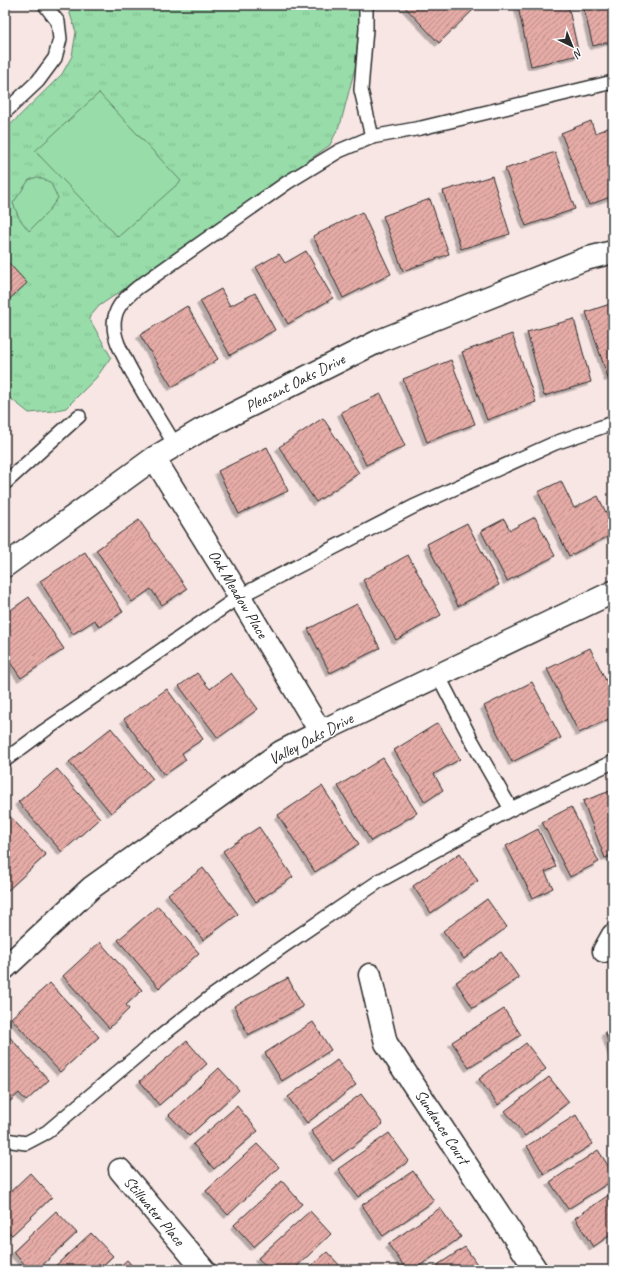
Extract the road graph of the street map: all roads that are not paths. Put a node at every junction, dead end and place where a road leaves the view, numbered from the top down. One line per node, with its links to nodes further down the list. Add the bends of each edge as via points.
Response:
1 (45, 5): 4 (lane, via 58,22 60,39 55,58 38,81)
2 (366, 5): 5 (lane, via 362,90)
3 (613, 82): 5 (lane)
4 (5, 112)
5 (372, 137): 9 (lane, via 339,151 288,182 136,288 120,305 115,317 117,343)
6 (613, 252): 9 (street, Pleasant Oaks Drive, via 585,259 379,341)
7 (79, 416): 11 (lane)
8 (613, 423): 14 (lane, via 556,443 413,507)
9 (175, 445): 10 (street, Pleasant Oaks Drive)
10 (154, 458): 12 (street, Pleasant Oaks Drive); 14 (street, Oak Meadow Place)
11 (5, 483)
12 (5, 566)
13 (613, 592): 15 (street, Valley Oaks Drive)
14 (240, 596): 16 (street, Oak Meadow Place, via 316,726); 17 (lane)
15 (438, 675): 16 (street, Valley Oaks Drive); 19 (lane)
16 (322, 731): 20 (street, Valley Oaks Drive, via 281,752 91,888)
17 (5, 760)
18 (613, 762): 19 (lane)
19 (511, 809): 22 (lane, via 381,880 285,945 208,999 47,1132 26,1143)
20 (5, 968)
21 (370, 975): 25 (street, Sundance Court, via 386,1043)
22 (5, 1140)
23 (120, 1170): 24 (street, Stillwater Place)
24 (204, 1270)
25 (536, 1270)

